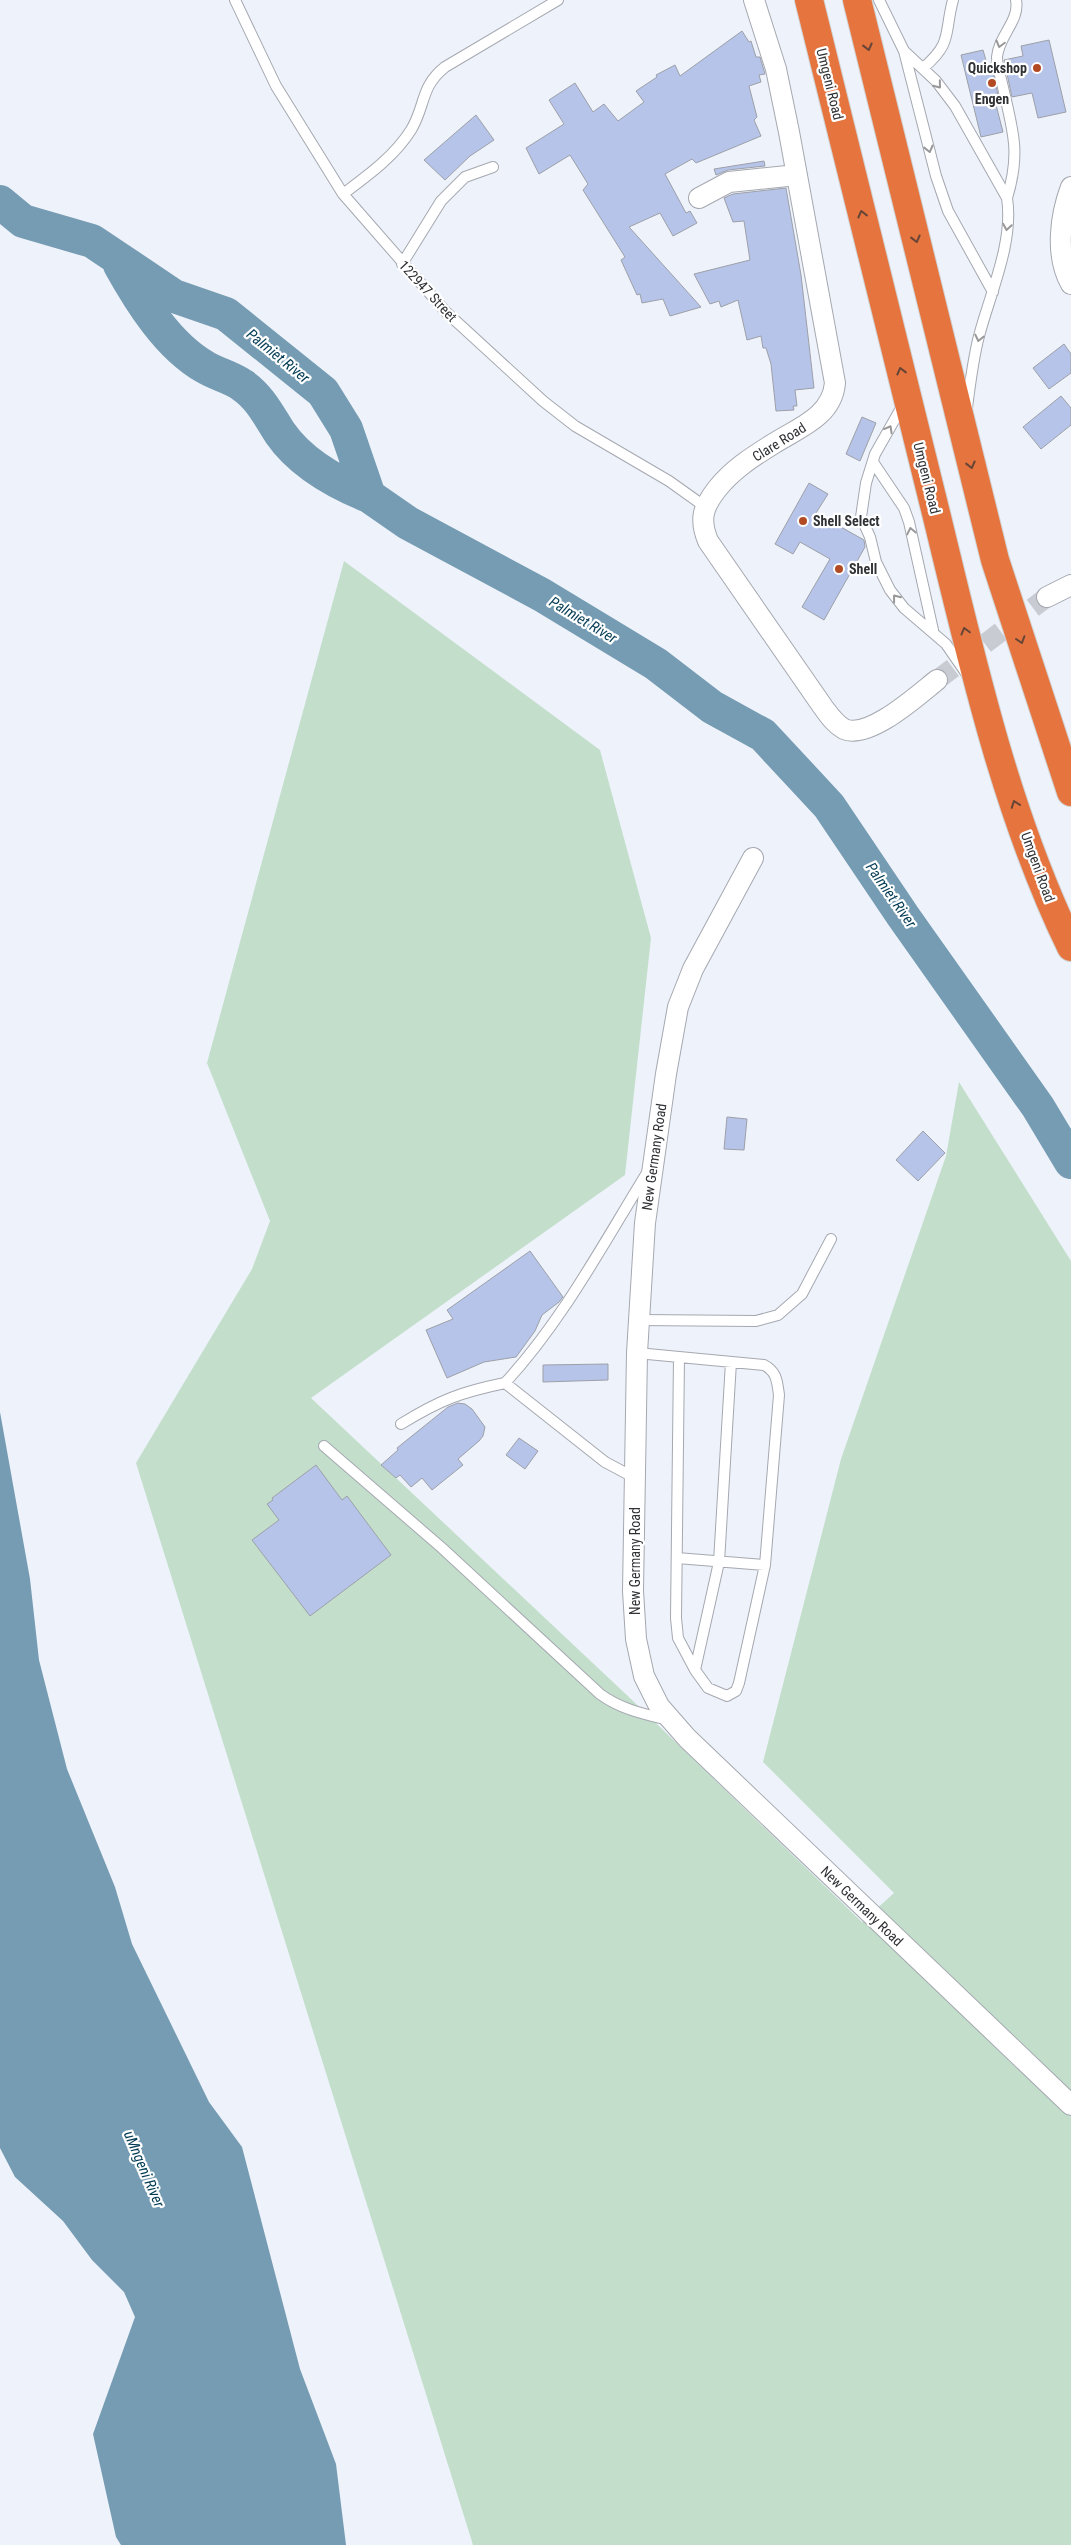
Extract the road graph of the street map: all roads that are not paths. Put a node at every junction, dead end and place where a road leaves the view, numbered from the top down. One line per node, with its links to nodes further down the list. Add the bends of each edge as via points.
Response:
1 (234, 0): 16 (lane, 122947 Street, via 276,86)
2 (558, 0): 16 (lane, via 432,77 410,132 391,155)
3 (754, 0): 14 (street, Clare Road, via 776,69)
4 (799, 0): 12 (highway)
5 (809, 0): 12 (highway, Umgeni Road)
6 (857, 0): 23 (highway, one-way to 23)
7 (879, 0): 10 (lane)
8 (953, 0): 11 (lane, via 947,38 941,51)
9 (1016, 0): 18 (lane, one-way to 18, via 1016,14 1002,36 997,59 1015,137 1015,173)
10 (904, 51): 11 (lane); 21 (lane, one-way to 21, via 948,212)
11 (923, 68): 18 (lane, one-way to 18, via 955,106)
12 (836, 109): 22 (highway, Umgeni Road, one-way to 12)
13 (493, 167): 19 (lane, via 465,177 441,201)
14 (798, 175): 17 (street, via 729,182); 25 (street, Clare Road, via 835,384 834,396 812,422 729,474)
15 (1071, 187): 20 (street, via 1062,217 1061,247)
16 (343, 194): 19 (lane, 122947 Street)
17 (699, 198)
18 (1007, 198): 21 (lane, one-way to 21, via 1009,212)
19 (402, 264): 25 (lane, 122947 Street, via 446,312 543,401 575,426 669,481)
20 (1071, 284)
21 (993, 292): 23 (lane, one-way to 23, via 979,336)
22 (907, 398): 24 (lane, one-way to 22); 30 (highway, Umgeni Road, one-way to 22)
23 (963, 433): 31 (highway, one-way to 31, via 995,560)
24 (873, 462): 28 (lane, one-way to 24, via 909,522 904,508); 28 (lane, one-way to 24, via 904,608 890,590 876,562 861,517)
25 (704, 506): 29 (street, via 702,519 708,541 835,722 853,731 864,729 880,722)
26 (1071, 585): 27 (street)
27 (1046, 597)
28 (933, 630): 30 (lane)
29 (937, 680)
30 (983, 697): 33 (highway, Umgeni Road, one-way to 30, via 1052,908 1000,762)
31 (1071, 792)
32 (753, 858): 34 (street, New Germany Road, via 693,969 678,1007)
33 (1071, 947)
34 (654, 1163): 36 (street, New Germany Road, via 645,1223); 40 (lane, via 552,1326)
35 (831, 1239): 36 (lane, via 802,1294 778,1315 756,1321)
36 (638, 1320): 37 (street, New Germany Road)
37 (637, 1353): 38 (lane); 43 (street, New Germany Road)
38 (679, 1357): 39 (lane); 44 (lane)
39 (731, 1362): 45 (lane); 46 (lane, via 764,1365 776,1376 779,1395)
40 (506, 1383): 41 (lane, via 458,1393); 43 (lane, via 605,1462)
41 (401, 1424)
42 (324, 1446): 48 (lane, via 442,1548 600,1694 628,1709)
43 (635, 1478): 48 (street, New Germany Road, via 633,1591 636,1639 644,1676 659,1706)
44 (677, 1558): 45 (lane); 47 (lane, via 678,1638)
45 (719, 1562): 46 (lane); 47 (lane)
46 (765, 1565): 47 (lane, via 736,1691 727,1696 708,1688)
47 (695, 1670)
48 (672, 1721): 49 (street, New Germany Road)
49 (1071, 2105)

